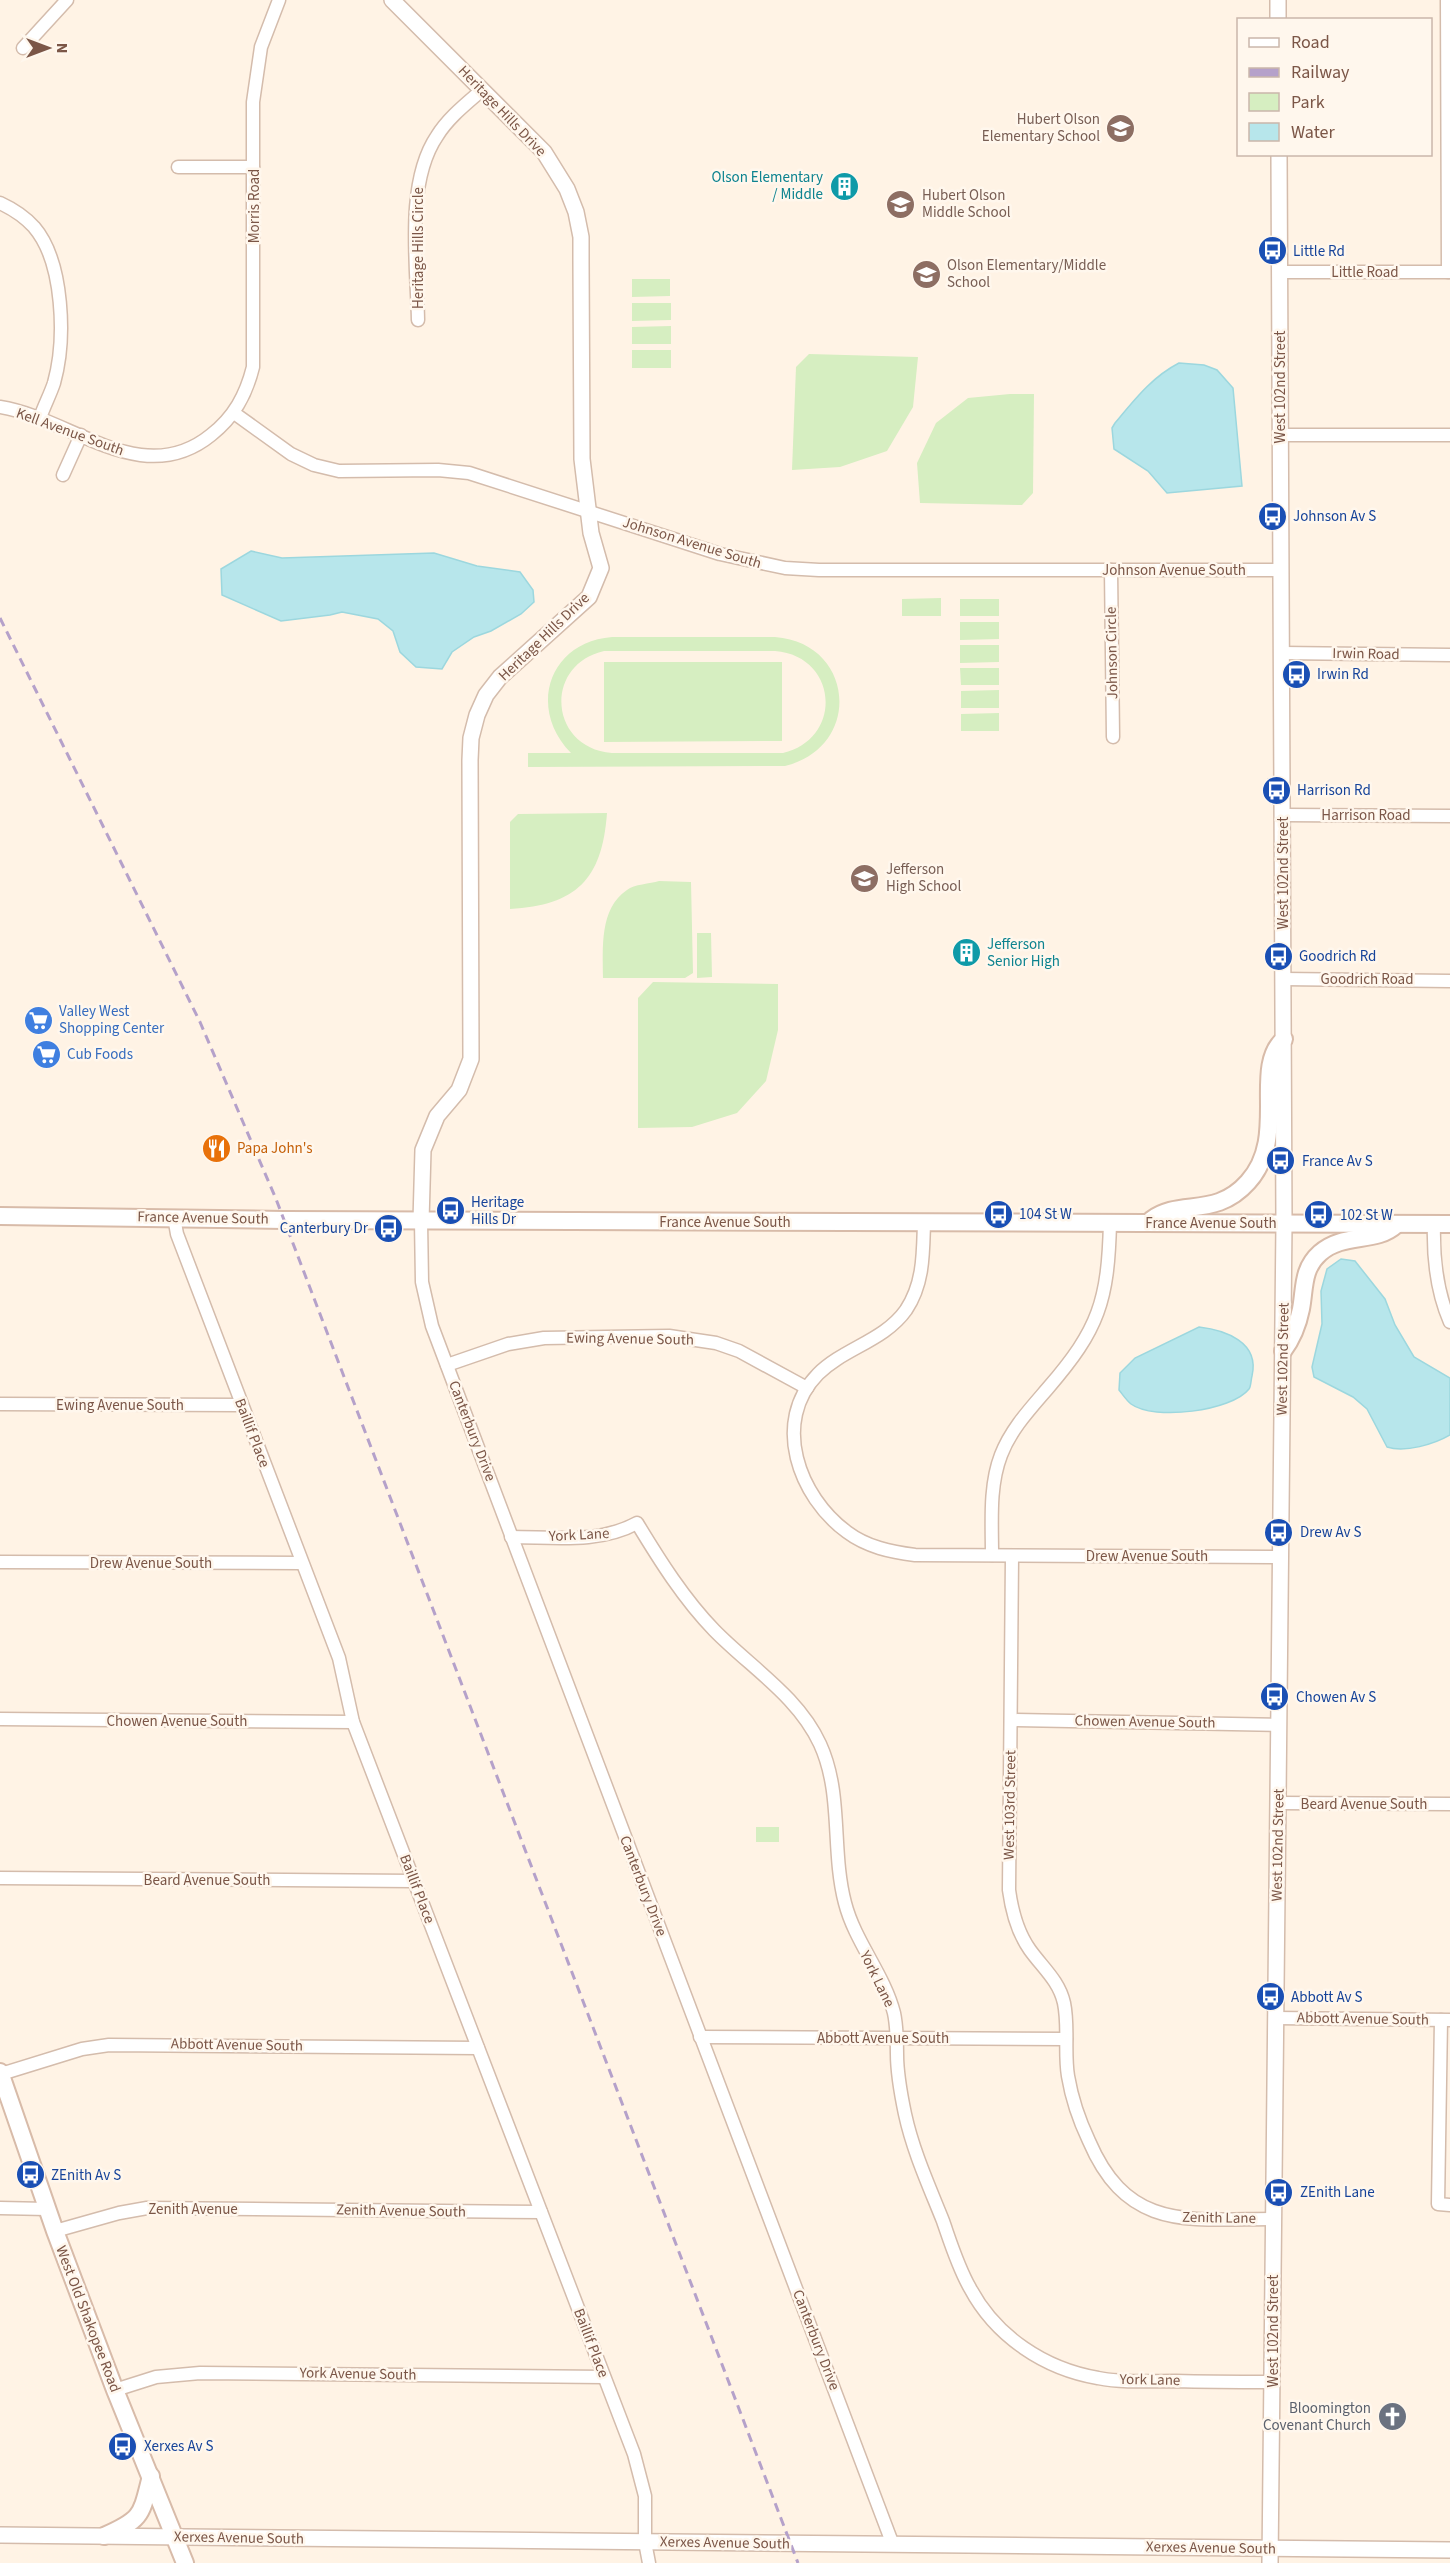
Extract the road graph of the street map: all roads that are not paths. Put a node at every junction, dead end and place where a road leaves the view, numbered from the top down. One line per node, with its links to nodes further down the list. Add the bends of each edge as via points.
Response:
1 (67, 0): 7 (street)
2 (279, 0): 12 (street, Morris Road, via 261,47 256,74)
3 (1278, 0): 6 (street)
4 (1447, 0): 9 (street)
5 (400, 3): 8 (street, Heritage Hills Drive)
6 (1278, 18)
7 (23, 48)
8 (482, 90): 16 (street, Heritage Hills Circle, via 437,135 419,178); 24 (street, Heritage Hills Drive, via 544,152 576,212 581,237 582,459)
9 (1449, 107): 15 (street)
10 (1279, 156): 14 (street, West 102nd Street)
11 (178, 167): 12 (street)
12 (254, 167): 18 (street, Morris Road, via 254,367)
13 (0, 202): 19 (street, via 35,228 46,246 56,277 59,353)
14 (1280, 272): 15 (street, Little Road); 21 (street, West 102nd Street)
15 (1449, 272)
16 (418, 320)
17 (0, 407): 19 (street, Kell Avenue South)
18 (234, 413): 20 (street, Kell Avenue South, via 205,440 188,450 167,455 128,454); 24 (street, Johnson Avenue South, via 291,454 314,465 339,471 469,473)
19 (40, 418): 20 (street, Kell Avenue South)
20 (81, 435): 23 (street)
21 (1280, 435): 22 (street); 26 (street, West 102nd Street)
22 (1450, 435)
23 (63, 475)
24 (587, 511): 25 (street, Johnson Avenue South, via 720,554 785,568); 37 (street, Heritage Hills Drive, via 601,568 597,583 578,608 500,677 486,695 471,738 471,1059 459,1090 437,1116 423,1149)
25 (1111, 570): 26 (street, Johnson Avenue South); 29 (street, Johnson Circle)
26 (1281, 570): 27 (street, West 102nd Street)
27 (1282, 652): 28 (street, Irwin Road); 30 (street, West 102nd Street)
28 (1450, 655)
29 (1113, 737)
30 (1282, 815): 31 (street, Harrison Road); 32 (street, West 102nd Street)
31 (1450, 816)
32 (1283, 979): 33 (street, Goodrich Road); 34 (street, West 102nd Street)
33 (1450, 981)
34 (1284, 1039): 40 (main road, via 1271,1054 1269,1132 1261,1165 1252,1178 1213,1205 1161,1214); 41 (street, West 102nd Street)
35 (0, 1216): 36 (main road, France Avenue South)
36 (174, 1217): 37 (main road, France Avenue South); 49 (street, Baillif Place)
37 (421, 1221): 38 (main road, France Avenue South); 46 (street, Canterbury Drive, via 425,1304)
38 (924, 1222): 39 (main road, France Avenue South); 47 (street, via 922,1274 906,1310 893,1325 834,1361)
39 (1110, 1223): 40 (main road, France Avenue South); 51 (street, via 1107,1281 1093,1327 1067,1367 1012,1433 1001,1455 994,1477)
40 (1148, 1223): 41 (main road, France Avenue South)
41 (1284, 1223): 42 (main road, France Avenue South); 45 (street, West 102nd Street)
42 (1398, 1223): 43 (main road, France Avenue South); 45 (main road, via 1385,1233 1330,1245 1318,1255 1306,1272 1298,1323)
43 (1442, 1224): 44 (street, via 1436,1274)
44 (1450, 1322)
45 (1283, 1351): 53 (street, West 102nd Street)
46 (447, 1365): 47 (street, Ewing Avenue South, via 508,1344 544,1338 669,1336 716,1343 739,1351); 50 (street, Canterbury Drive)
47 (807, 1388): 51 (street, via 797,1409 796,1456 814,1500 830,1518 865,1543 892,1552)
48 (0, 1404): 49 (street, Ewing Avenue South)
49 (241, 1405): 55 (street, Baillif Place)
50 (511, 1537): 66 (street, Canterbury Drive); 67 (street, York Lane, via 592,1537 623,1531 637,1523 685,1596 711,1627 807,1720 830,1768 845,1903 893,2011)
51 (992, 1555): 52 (street, Drew Avenue South)
52 (1012, 1556): 53 (street, Drew Avenue South); 57 (street, West 103rd Street)
53 (1281, 1557): 59 (street, West 102nd Street)
54 (0, 1562): 55 (street, Drew Avenue South)
55 (302, 1563): 58 (street, Baillif Place, via 339,1658)
56 (0, 1719): 58 (street, Chowen Avenue South)
57 (1011, 1720): 59 (street, Chowen Avenue South); 68 (street, West 103rd Street, via 1012,1911 1028,1948 1060,1989 1065,2004)
58 (353, 1722): 63 (street, Baillif Place)
59 (1279, 1725): 60 (street, West 102nd Street)
60 (1278, 1803): 61 (street, Beard Avenue South); 64 (street, West 102nd Street)
61 (1450, 1804)
62 (0, 1878): 63 (street, Beard Avenue South)
63 (414, 1881): 69 (street, Baillif Place)
64 (1276, 2018): 65 (street, Abbott Avenue South); 76 (street, West 102nd Street)
65 (1445, 2020): 71 (street, via 1438,2204)
66 (700, 2037): 67 (street, Abbott Avenue South); 86 (street, Canterbury Drive)
67 (898, 2038): 68 (street, Abbott Avenue South); 79 (street, York Lane, via 900,2084 913,2144 970,2289 1003,2332 1048,2363 1100,2379)
68 (1066, 2039): 76 (street, Zenith Lane, via 1067,2073 1076,2112 1100,2167 1130,2200 1148,2210 1191,2219)
69 (478, 2048): 70 (street, Abbott Avenue South, via 109,2045 81,2049); 75 (street, Baillif Place)
70 (0, 2073): 73 (main road, West Old Shakopee Road)
71 (1450, 2205)
72 (0, 2208): 73 (street)
73 (47, 2209): 77 (main road, West Old Shakopee Road)
74 (262, 2209): 75 (street, Zenith Avenue South); 77 (street, Zenith Avenue, via 147,2208)
75 (541, 2212): 78 (street, Baillif Place)
76 (1274, 2219): 79 (street, West 102nd Street)
77 (55, 2231): 80 (main road, West Old Shakopee Road)
78 (604, 2377): 80 (street, York Avenue South, via 200,2373 156,2377); 85 (street, Baillif Place, via 640,2474 645,2496)
79 (1272, 2382): 88 (street, West 102nd Street)
80 (115, 2390): 81 (main road, West Old Shakopee Road)
81 (151, 2476): 83 (main road, via 142,2512 126,2526); 84 (main road, West Old Shakopee Road)
82 (0, 2535): 83 (street, Xerxes Avenue South)
83 (104, 2536): 84 (street, Xerxes Avenue South)
84 (175, 2538): 85 (street, Xerxes Avenue South); 89 (main road, West Old Shakopee Road)
85 (645, 2542): 86 (street, Xerxes Avenue South); 90 (street, Baillif Place)
86 (893, 2545): 88 (street, Xerxes Avenue South)
87 (1450, 2550): 88 (street, Xerxes Avenue South)
88 (1270, 2556)
89 (185, 2563)
90 (649, 2563)

